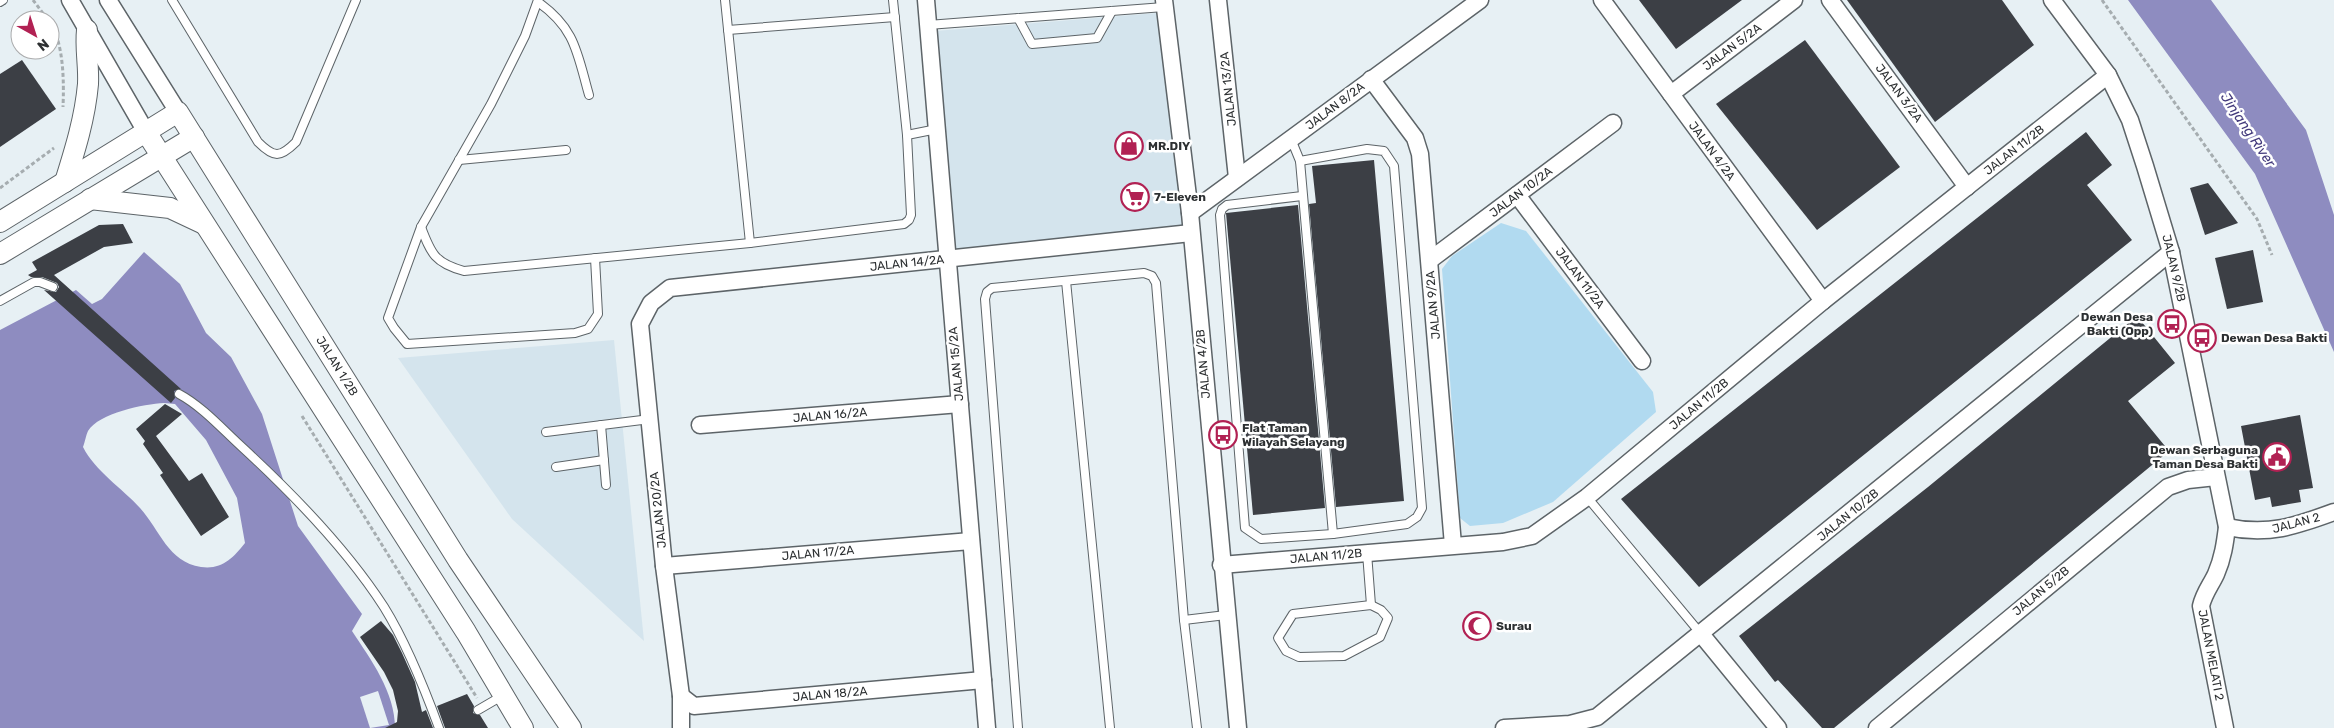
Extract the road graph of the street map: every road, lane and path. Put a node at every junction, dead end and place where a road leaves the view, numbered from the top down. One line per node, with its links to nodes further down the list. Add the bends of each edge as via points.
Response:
1 (3, 0): 17 (lane)
2 (70, 0): 23 (street)
3 (108, 0): 31 (street, JALAN 1/2B)
4 (172, 0): 5 (lane, via 258,142 270,154 278,155 296,142)
5 (356, 0)
6 (725, 0): 24 (lane)
7 (893, 0): 20 (lane)
8 (926, 0): 22 (street, JALAN 15/2A)
9 (1218, 0): 43 (street, JALAN 13/2A)
10 (1480, 0): 27 (street, JALAN 8/2A)
11 (1602, 0): 28 (street, JALAN 4/2A)
12 (1794, 0): 28 (street, JALAN 5/2A)
13 (1830, 0): 45 (street, JALAN 3/2A)
14 (2052, 0): 26 (street, JALAN 9/2B)
15 (2102, 0): 58 (path, via 2257,220)
16 (538, 1): 29 (lane, via 565,26 574,44); 41 (lane, via 516,53)
17 (0, 2)
18 (1164, 3): 19 (lane); 50 (street, JALAN 4/2B)
19 (1112, 11): 21 (lane); 21 (lane, via 1097,38 1032,44)
20 (894, 17): 24 (lane); 35 (lane)
21 (1018, 18): 22 (lane)
22 (928, 25): 33 (street, JALAN 15/2A)
23 (87, 30): 34 (street); 44 (street, via 88,83 79,140)
24 (728, 30): 55 (lane)
25 (60, 54): 30 (path)
26 (2108, 75): 45 (street, JALAN 11/2B); 56 (street, JALAN 9/2B, via 2130,120)
27 (1371, 79): 37 (street, JALAN 8/2A); 61 (street, JALAN 9/2A, via 1415,138 1420,154)
28 (1670, 94): 65 (street, JALAN 4/2A)
29 (589, 95)
30 (63, 110)
31 (178, 112): 34 (street); 36 (street, JALAN 1/2B)
32 (1613, 123): 47 (street, JALAN 10/2A)
33 (937, 129): 35 (lane); 60 (street, JALAN 15/2A)
34 (146, 132): 40 (street); 44 (street)
35 (906, 134): 55 (lane, via 911,215 904,224)
36 (194, 136): 40 (street); 98 (street, JALAN 1/2B, via 458,560)
37 (1291, 139): 42 (lane); 43 (street, JALAN 8/2A)
38 (59, 143): 46 (path)
39 (566, 150): 41 (lane)
40 (160, 157): 49 (street); 52 (street)
41 (459, 160): 53 (lane)
42 (1300, 161): 48 (lane); 82 (lane, via 1367,149 1384,151 1394,166 1422,508 1417,518 1407,524)
43 (1237, 178): 50 (street, JALAN 8/2A)
44 (65, 182): 51 (street)
45 (1967, 187): 65 (street, JALAN 11/2B)
46 (0, 188)
47 (1517, 195): 61 (street, JALAN 10/2A); 67 (street, JALAN 11/2A)
48 (1302, 196): 82 (lane); 82 (lane, via 1227,205 1220,214 1242,505 1245,528 1261,539)
49 (90, 199): 52 (street, via 170,208); 57 (street)
50 (1190, 213): 54 (street, JALAN 4/2B)
51 (0, 222)
52 (204, 224): 93 (street, via 466,632)
53 (421, 227): 59 (lane, via 430,253 445,266 464,271); 59 (lane, via 388,318 408,344 575,333 588,329 598,314)
54 (1192, 233): 60 (street, JALAN 14/2A); 86 (street, JALAN 4/2B)
55 (750, 243): 59 (lane)
56 (2172, 252): 77 (street, JALAN 9/2B); 91 (street, JALAN 10/2B)
57 (0, 254)
58 (2272, 255)
59 (595, 258)
60 (948, 259): 66 (street, JALAN 14/2A, via 670,288 650,303); 69 (street, JALAN 15/2A)
61 (1430, 260): 84 (street, JALAN 9/2A)
62 (1066, 281): 90 (lane, via 1144,273 1152,276 1156,283); 101 (lane, via 992,288 984,299); 102 (lane)
63 (54, 287): 64 (lane, via 34,282)
64 (0, 301)
65 (1823, 301): 79 (street, JALAN 11/2B)
66 (640, 324): 71 (street, JALAN 20/2A)
67 (1642, 361)
68 (179, 394): 96 (lane, via 198,407 266,470 349,560 384,607 416,670)
69 (960, 404): 73 (street, JALAN 16/2A); 83 (street, JALAN 15/2A)
70 (299, 411): 95 (path)
71 (650, 419): 72 (lane); 87 (street, JALAN 20/2A)
72 (601, 425): 74 (lane); 75 (lane)
73 (700, 425)
74 (546, 432)
75 (604, 460): 76 (lane); 78 (lane)
76 (556, 466)
77 (2216, 477): 81 (street, JALAN 9/2B); 107 (street, JALAN 5/2B, via 2188,480 2168,487)
78 (606, 485)
79 (1587, 497): 84 (street, JALAN 11/2B, via 1532,536 1503,542); 91 (lane)
80 (2334, 512): 81 (street, JALAN 2, via 2276,531 2248,532)
81 (2227, 527): 108 (street, JALAN MELATI 2, via 2223,557 2200,606)
82 (1333, 534)
83 (971, 541): 87 (street, JALAN 17/2A); 92 (street, JALAN 15/2A)
84 (1453, 545): 85 (street, JALAN 11/2B)
85 (1367, 553): 86 (street, JALAN 11/2B); 88 (lane)
86 (1221, 565): 89 (street, JALAN 4/2B)
87 (664, 566): 94 (street, JALAN 20/2A)
88 (1371, 605): 88 (lane, via 1388,618 1380,637 1344,656 1299,658 1286,651 1278,638 1293,614)
89 (1226, 615): 90 (lane); 104 (street, JALAN 4/2B)
90 (1184, 620): 103 (lane)
91 (1701, 634): 105 (street, JALAN 10/2B, via 1597,717 1570,724); 106 (street)
92 (983, 680): 94 (street, JALAN 18/2A, via 694,706); 100 (street, JALAN 15/2A)
93 (503, 695): 95 (lane); 97 (street)
94 (681, 696): 99 (street, JALAN 20/2A)
95 (480, 709)
96 (438, 728)
97 (523, 728)
98 (571, 728)
99 (681, 728)
100 (987, 728)
101 (1018, 728)
102 (1110, 728)
103 (1197, 728)
104 (1238, 728)
105 (1504, 728)
106 (1778, 728)
107 (1877, 728)
108 (2225, 728)

